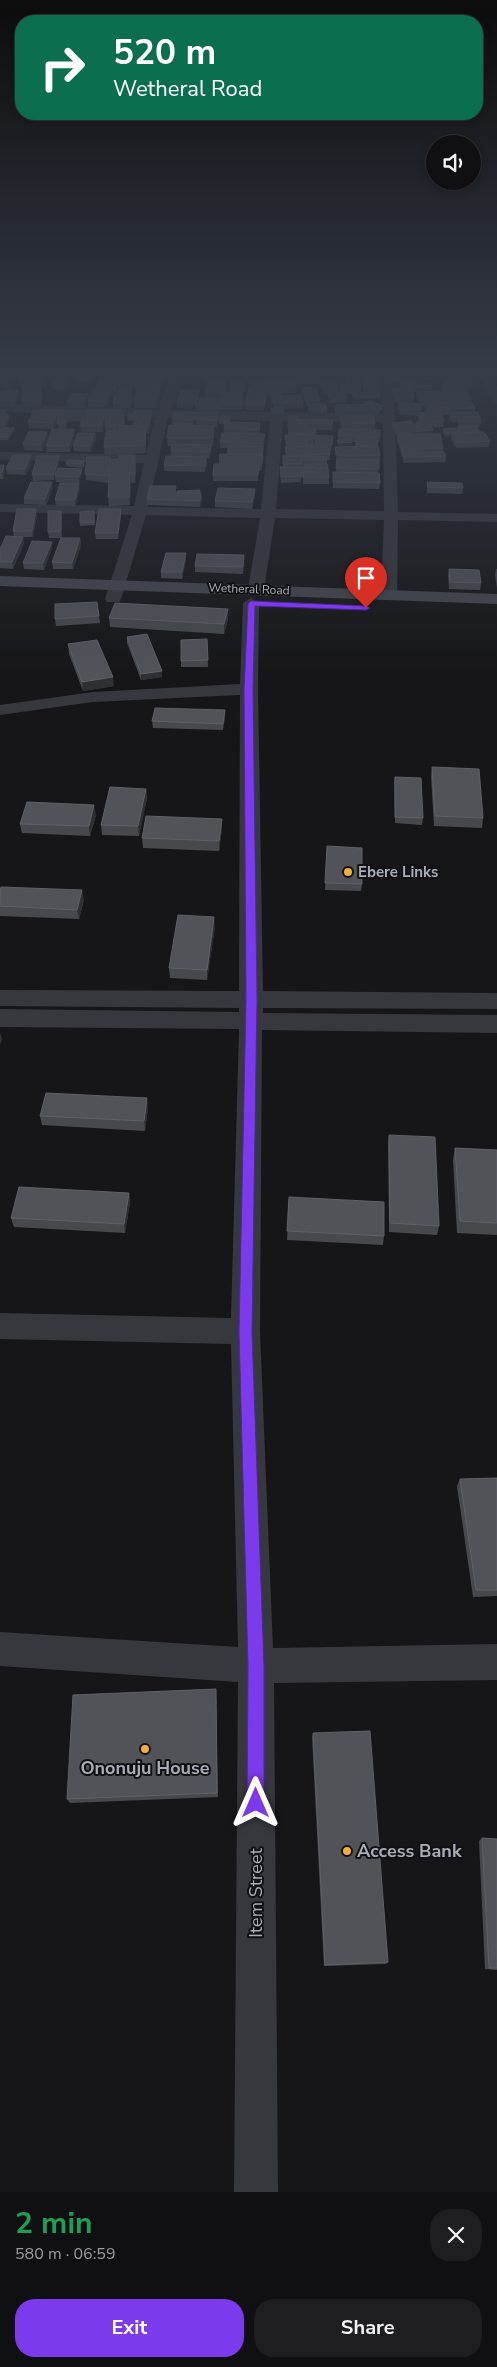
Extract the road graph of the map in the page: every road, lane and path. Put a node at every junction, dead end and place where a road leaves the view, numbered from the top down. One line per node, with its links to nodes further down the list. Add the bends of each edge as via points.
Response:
1 (148, 470): 5 (street)
2 (272, 470): 6 (street, Item Street)
3 (391, 470): 7 (street)
4 (0, 508): 5 (street)
5 (140, 511): 6 (street); 10 (street)
6 (268, 514): 7 (street); 13 (street, Item Street)
7 (392, 514): 8 (street); 11 (street)
8 (497, 518)
9 (0, 581): 10 (main road, Wetheral Road)
10 (114, 592): 12 (main road, Wetheral Road); 13 (main road, Wetheral Road)
11 (389, 594): 13 (main road, Wetheral Road); 14 (main road, Wetheral Road)
12 (0, 595)
13 (254, 596): 15 (main road, Wetheral Road); 16 (street, Item Street)
14 (497, 599)
15 (497, 613)
16 (248, 689): 17 (street, via 150,691 44,701); 20 (street, Item Street)
17 (0, 710)
18 (0, 998): 20 (street)
19 (497, 1002): 20 (street)
20 (251, 1011): 21 (street); 22 (street); 24 (street, Item Street)
21 (0, 1018)
22 (497, 1024)
23 (0, 1326): 24 (street)
24 (245, 1332): 27 (street, Item Street)
25 (0, 1649): 27 (street)
26 (497, 1662): 27 (street)
27 (256, 1666): 28 (street, Item Street)
28 (256, 2192)

